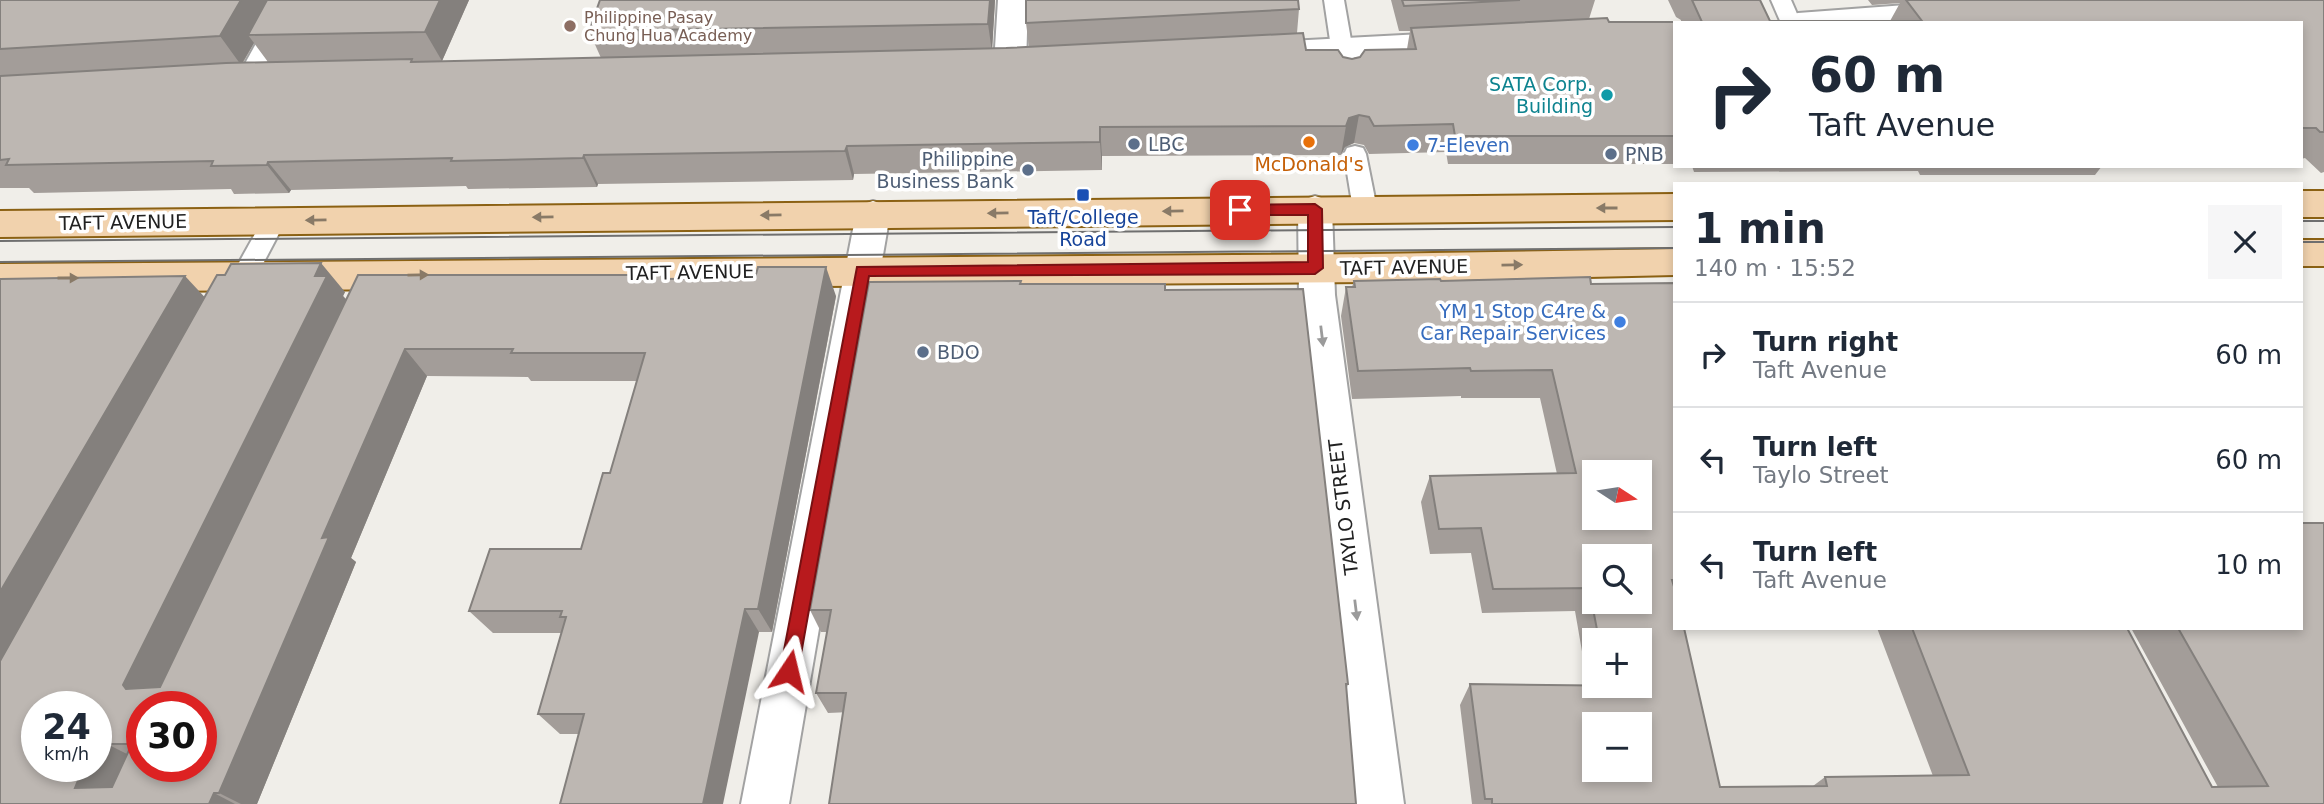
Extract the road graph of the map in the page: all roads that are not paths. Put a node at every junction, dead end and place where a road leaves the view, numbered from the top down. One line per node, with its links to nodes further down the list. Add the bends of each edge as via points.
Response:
1 (290, 0): 12 (lane)
2 (1013, 0): 10 (street)
3 (1334, 0): 11 (lane)
4 (1781, 0): 6 (lane)
5 (1975, 10): 7 (street)
6 (1790, 21)
7 (1825, 21)
8 (1492, 40): 11 (street)
9 (1246, 53): 11 (street)
10 (1010, 64)
11 (1345, 64)
12 (248, 78)
13 (1355, 155): 18 (lane)
14 (2303, 204): 15 (main road)
15 (2324, 204)
16 (1673, 207): 18 (main road, TAFT AVENUE, one-way to 18)
17 (1315, 209): 18 (main road, TAFT AVENUE); 19 (main road, TAFT AVENUE, one-way to 19); 25 (street, TAYLO STREET)
18 (1365, 209)
19 (873, 214): 20 (main road, TAFT AVENUE, one-way to 20); 26 (street)
20 (274, 220): 21 (main road, TAFT AVENUE); 27 (lane)
21 (0, 224)
22 (2303, 253): 23 (main road)
23 (2324, 253)
24 (1673, 262): 25 (main road, TAFT AVENUE, one-way to 24)
25 (1315, 268): 26 (main road, TAFT AVENUE); 31 (street, TAYLO STREET, one-way to 31)
26 (862, 271): 27 (main road, TAFT AVENUE, one-way to 26, via 372,289); 30 (street)
27 (243, 276): 28 (main road, TAFT AVENUE, one-way to 27); 29 (lane)
28 (0, 278)
29 (222, 316)
30 (765, 804)
31 (1380, 804)

